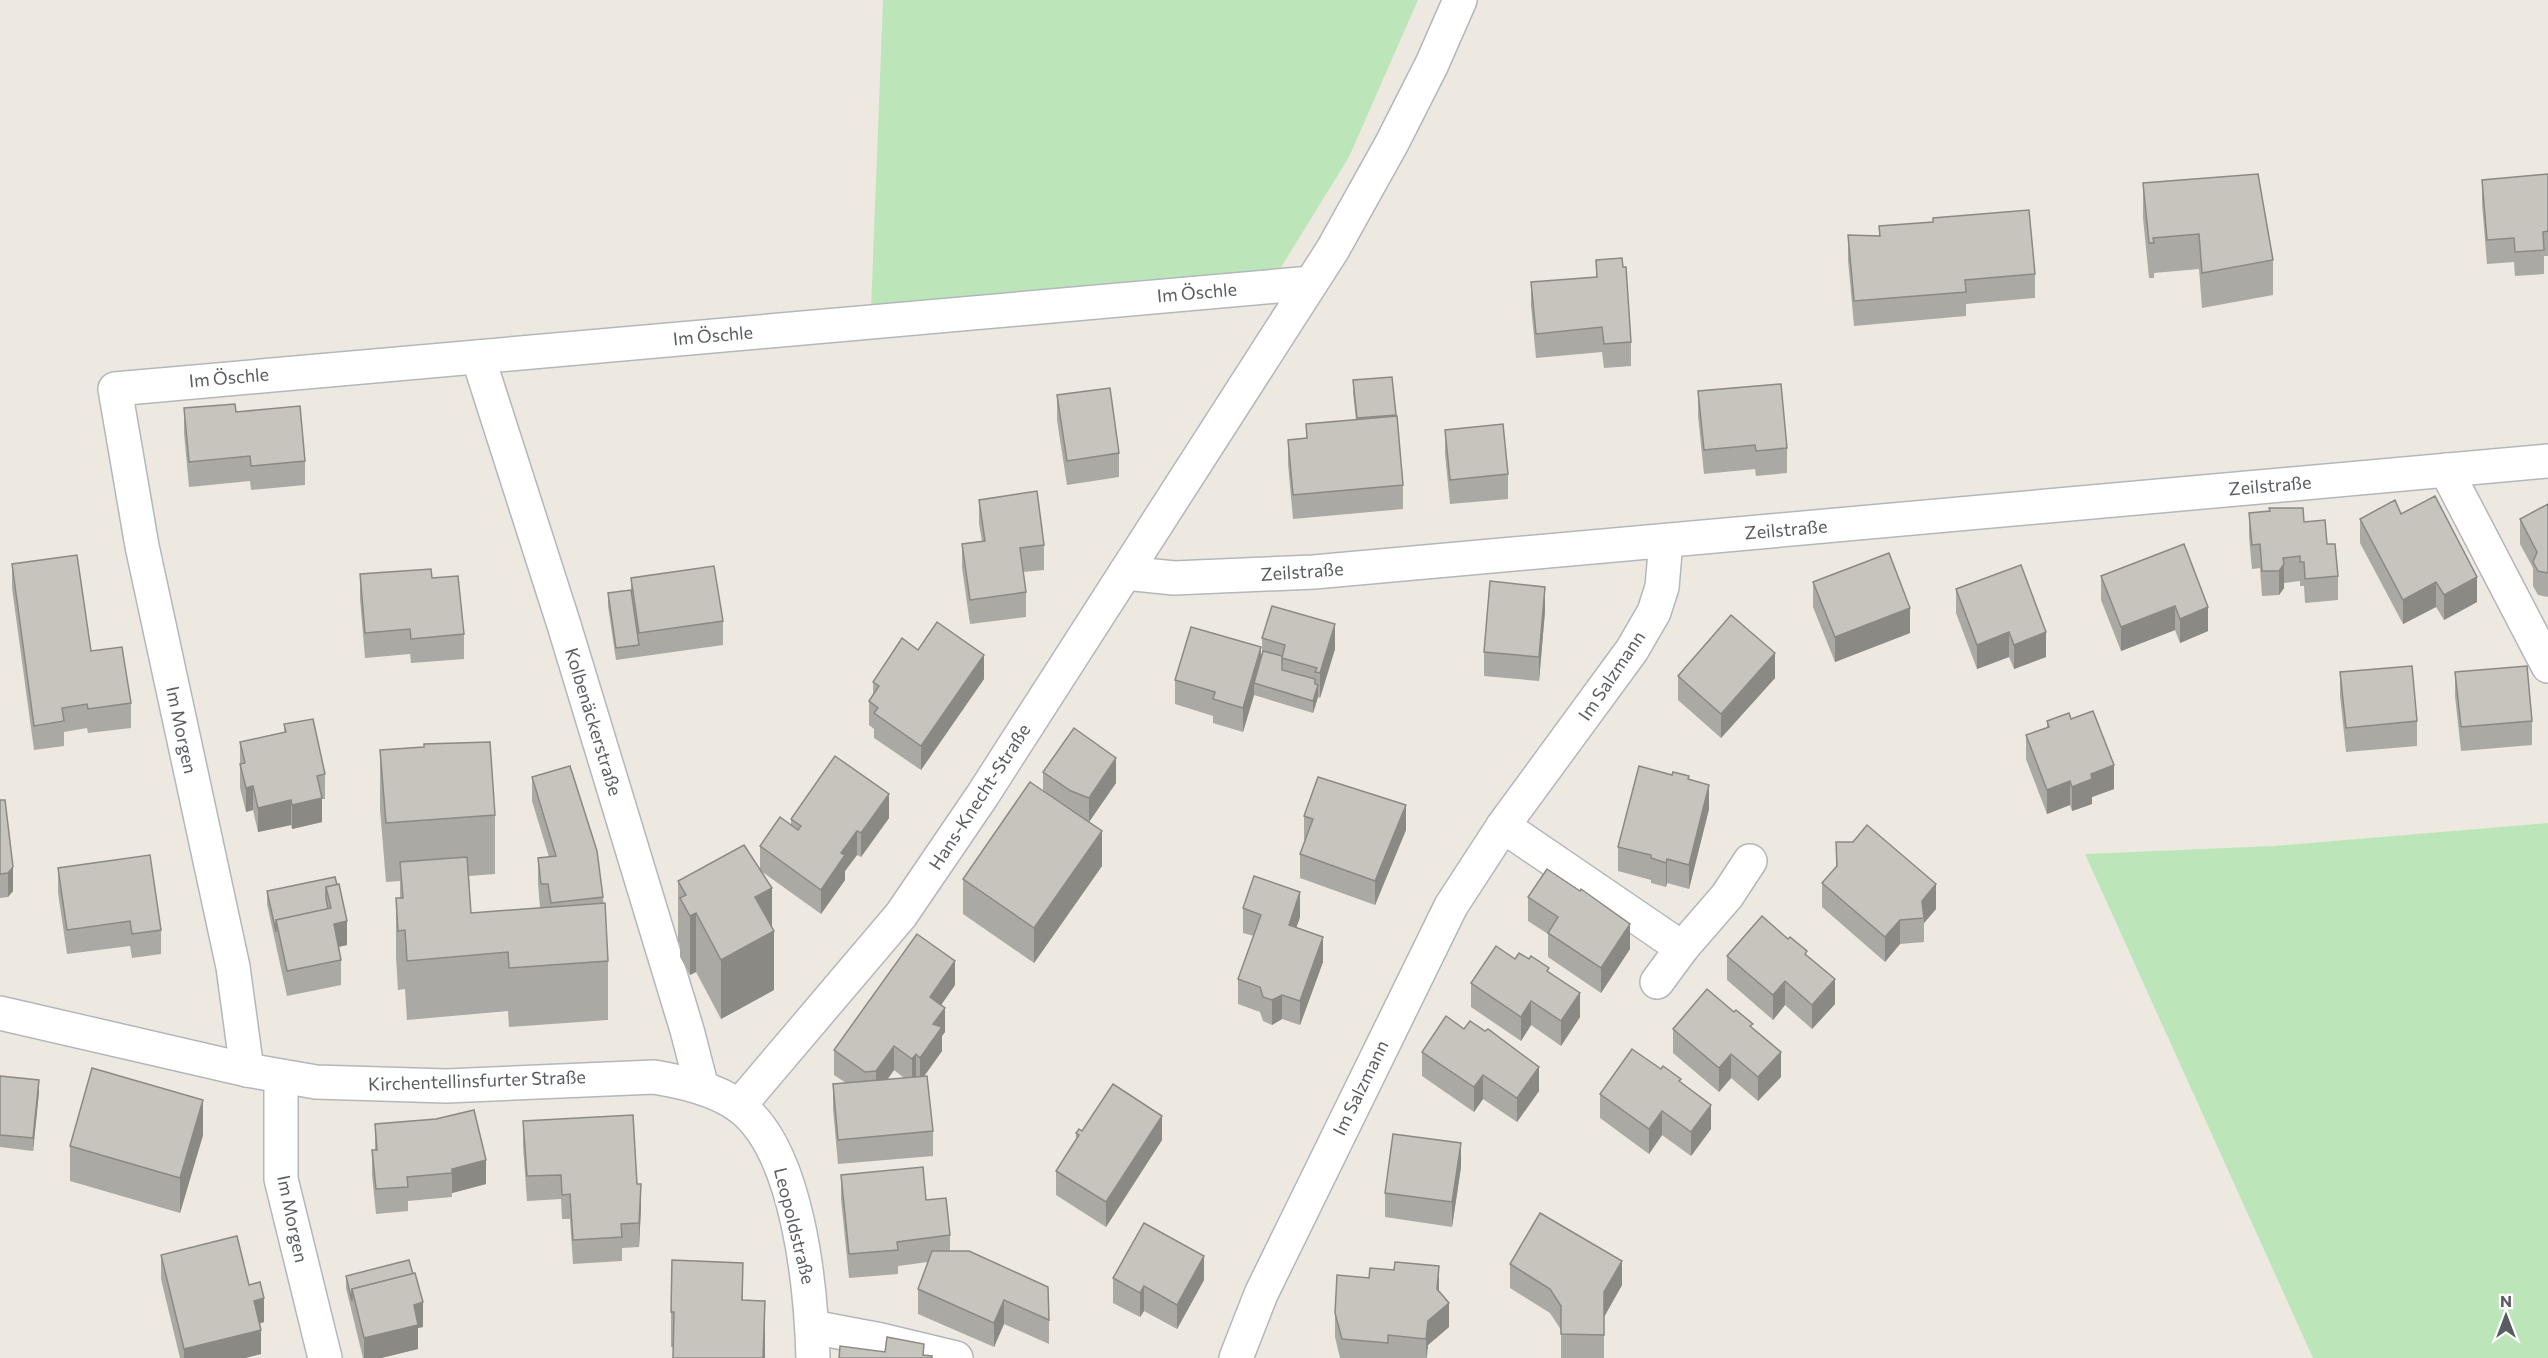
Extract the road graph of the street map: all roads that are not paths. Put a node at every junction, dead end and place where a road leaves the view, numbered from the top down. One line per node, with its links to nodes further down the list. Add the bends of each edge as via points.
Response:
1 (1460, 0): 2 (street, Hans-Knecht-Straße, via 1392,143)
2 (1311, 283): 3 (street, Im Öschle); 8 (street, Hans-Knecht-Straße)
3 (478, 357): 4 (street, Im Öschle); 17 (street, Kolbenäckerstraße, via 568,636)
4 (115, 388): 15 (street, Im Morgen, via 142,546 233,967)
5 (2548, 460): 6 (street, Zeilstraße)
6 (2446, 470): 7 (street, Zeilstraße); 9 (street)
7 (1666, 541): 8 (street, Zeilstraße, via 1232,578); 10 (street, Im Salzmann, via 1662,587 1654,612 1632,650)
8 (1125, 573): 18 (street, Hans-Knecht-Straße, via 901,915)
9 (2548, 666)
10 (1503, 826): 12 (street); 22 (street, Im Salzmann, via 1451,906 1416,973 1261,1294)
11 (1750, 861): 12 (street, via 1727,896)
12 (1682, 948): 13 (street)
13 (1657, 982)
14 (0, 1013): 15 (street, Kirchentellinsfurter Straße)
15 (247, 1070): 16 (street, Kirchentellinsfurter Straße)
16 (281, 1077): 17 (street, Kirchentellinsfurter Straße, via 340,1084 446,1086 627,1076 654,1077); 20 (street, Im Morgen, via 281,1179)
17 (702, 1088): 18 (street, Kirchentellinsfurter Straße)
18 (739, 1106): 19 (street, Leopoldstraße, via 757,1124 781,1167 801,1239)
19 (813, 1343): 21 (street, via 881,1340)
20 (325, 1358)
21 (956, 1358)
22 (1236, 1358)

